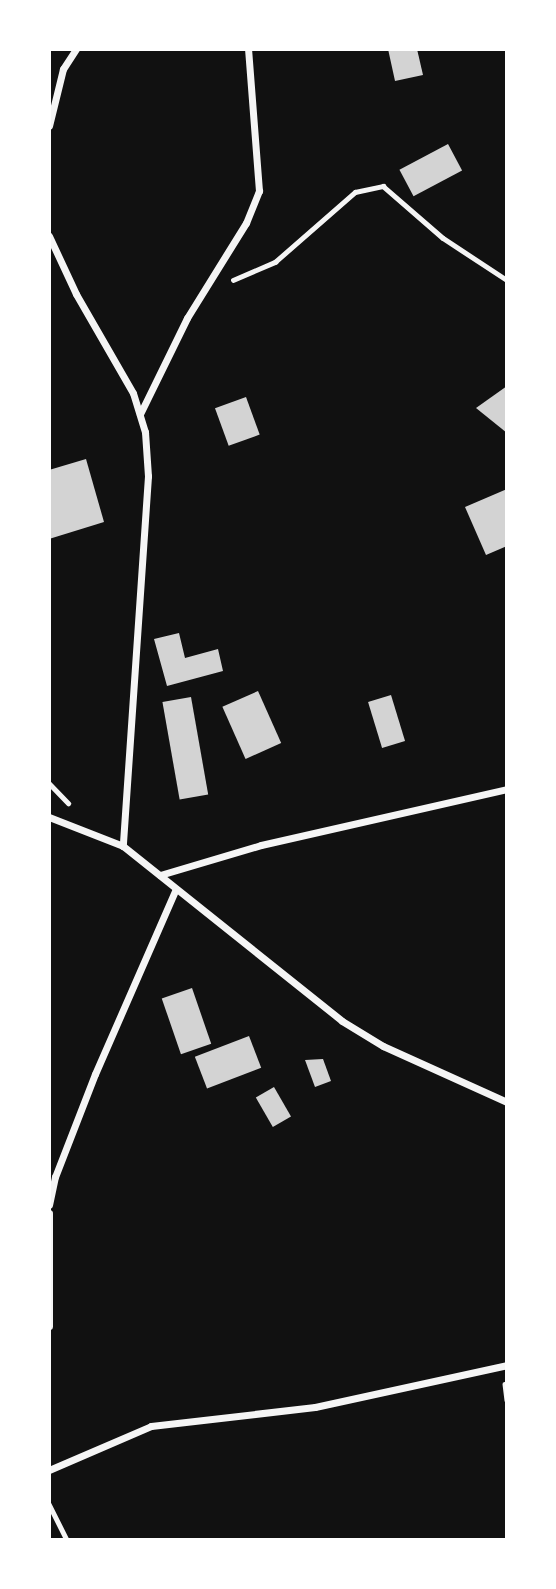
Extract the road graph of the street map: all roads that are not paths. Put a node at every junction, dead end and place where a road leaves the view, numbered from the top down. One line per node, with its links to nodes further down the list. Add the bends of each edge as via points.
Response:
1 (76, 49): 3 (street, via 63,69)
2 (248, 49): 5 (street, via 259,191 246,223 203,292)
3 (49, 125)
4 (49, 236): 5 (street, via 133,393)
5 (139, 415): 8 (street, via 148,476)
6 (507, 789): 9 (street, via 261,845)
7 (49, 817): 8 (street)
8 (123, 846): 9 (street)
9 (160, 875): 10 (street)
10 (176, 889): 11 (street, via 342,1021 383,1046); 12 (street, via 95,1074 55,1177)
11 (507, 1102)
12 (49, 1205)
13 (49, 1213): 14 (street)
14 (49, 1241): 15 (street)
15 (49, 1326)
16 (507, 1365): 17 (street, via 315,1407 151,1426)
17 (49, 1470)

